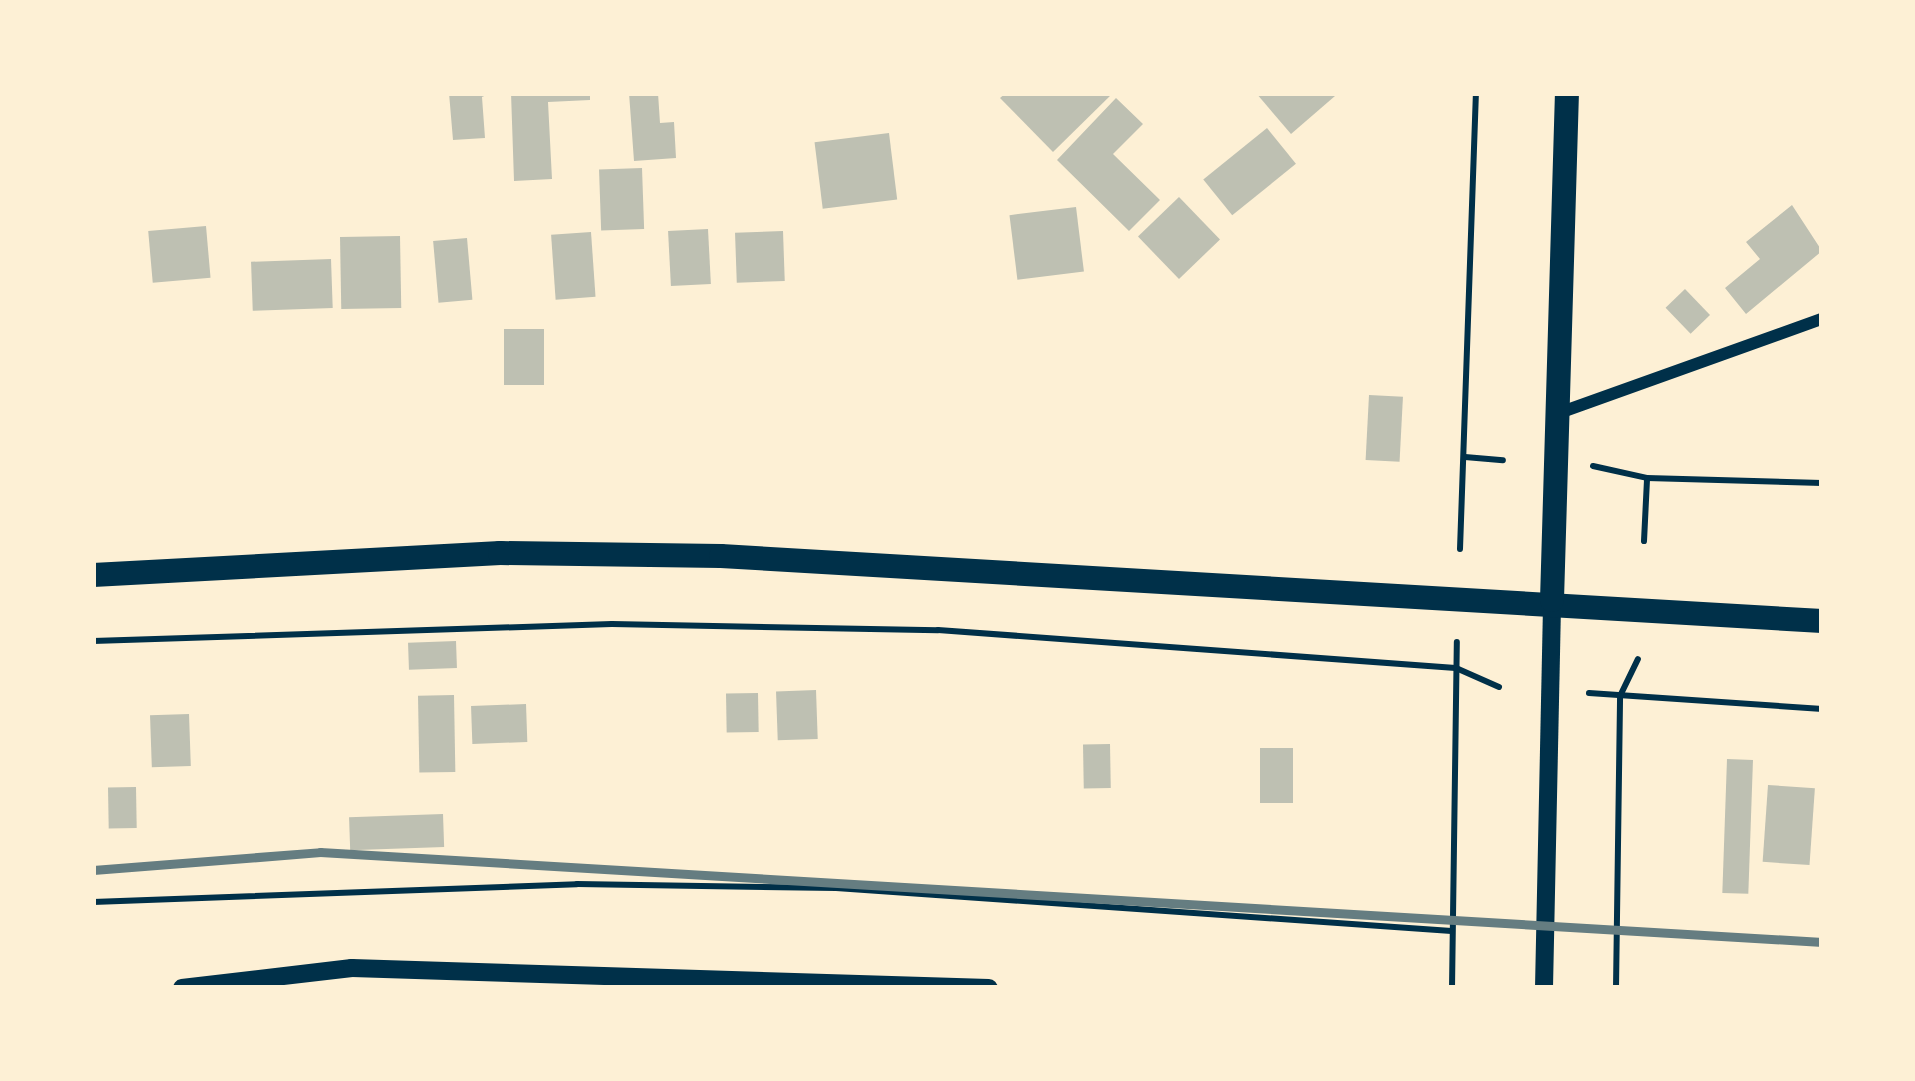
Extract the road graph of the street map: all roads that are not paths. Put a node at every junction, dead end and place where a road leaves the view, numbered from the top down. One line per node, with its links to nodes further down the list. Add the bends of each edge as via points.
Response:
1 (1567, 93): 3 (main road)
2 (1822, 319): 3 (street)
3 (1558, 414): 5 (main road)
4 (93, 575): 5 (main road, via 500,553 721,556)
5 (1552, 600): 6 (main road); 10 (street)
6 (1822, 621)
7 (545, 980): 8 (street, via 352,968); 9 (street)
8 (186, 988)
9 (989, 988)
10 (1544, 988)

